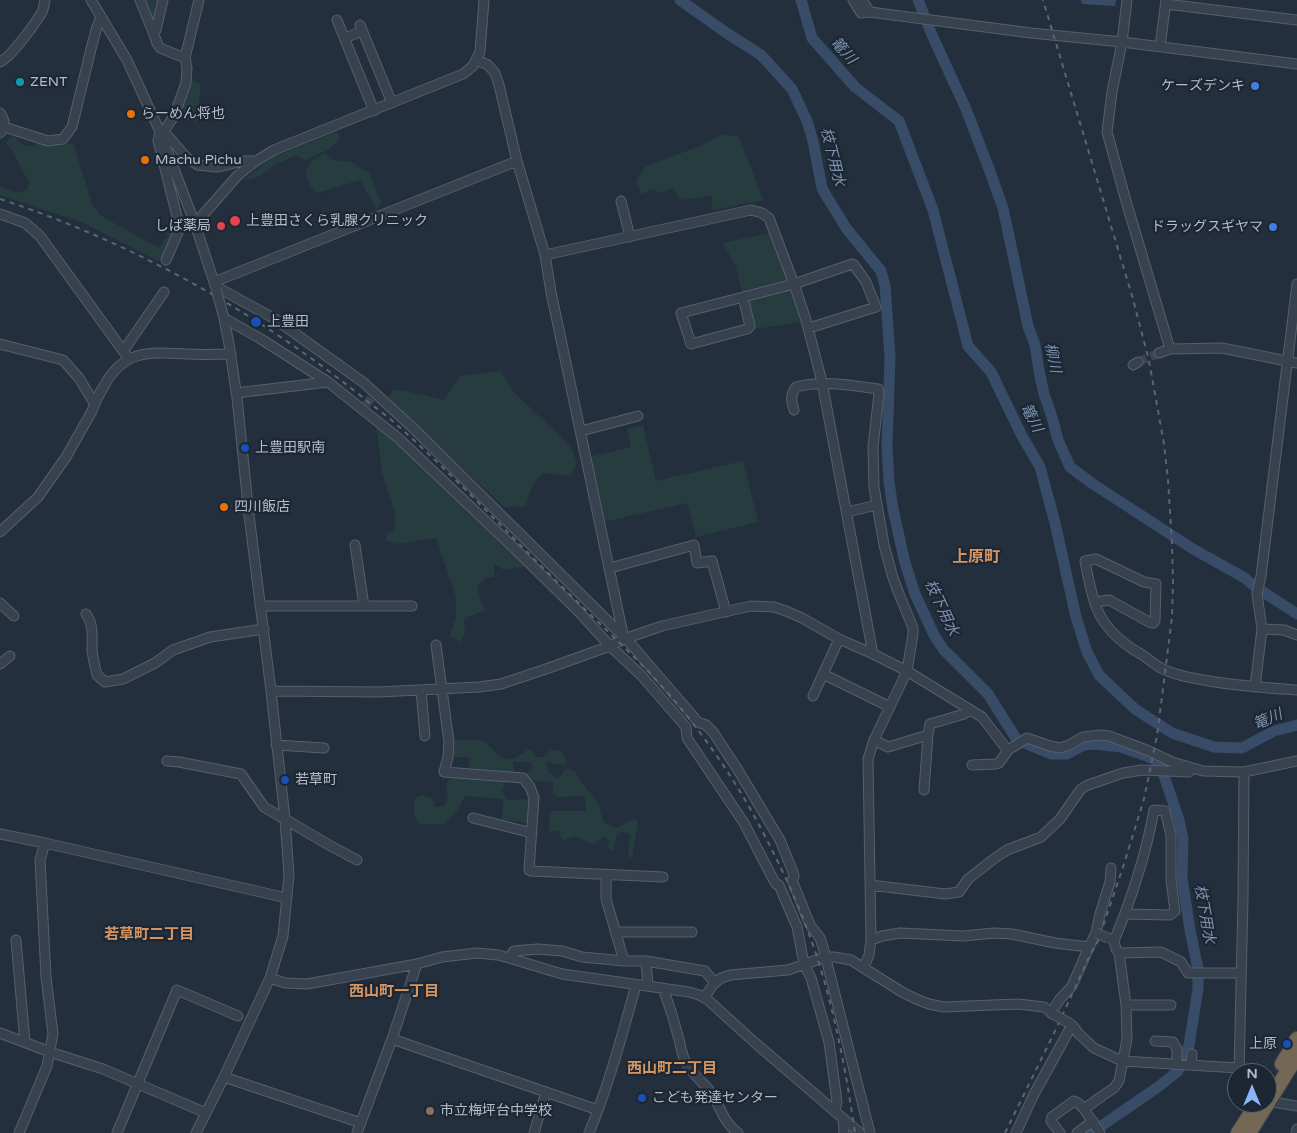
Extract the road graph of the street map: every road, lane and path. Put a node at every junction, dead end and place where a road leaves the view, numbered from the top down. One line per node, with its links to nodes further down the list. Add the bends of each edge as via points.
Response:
1 (45, 0): 21 (street, via 43,10 21,42)
2 (91, 0): 12 (street)
3 (140, 0): 15 (street)
4 (163, 0): 15 (street)
5 (199, 0): 19 (street)
6 (484, 0): 20 (street)
7 (852, 0): 11 (street, via 860,13)
8 (862, 0): 11 (street)
9 (1127, 0): 17 (street)
10 (1166, 2): 14 (street); 18 (street)
11 (870, 12): 17 (street)
12 (101, 17): 26 (street, via 72,127 63,139 48,141); 27 (street, via 127,60)
13 (337, 20): 16 (street)
14 (1297, 20)
15 (153, 32): 19 (street, via 160,48)
16 (344, 38): 23 (street, via 361,28); 24 (street)
17 (1122, 42): 18 (street); 44 (street, via 1107,132)
18 (1160, 47): 22 (street)
19 (185, 58): 27 (street, via 186,81 176,112)
20 (477, 60): 23 (street, via 463,74); 29 (street, via 495,73)
21 (0, 62)
22 (1297, 64)
23 (392, 103): 24 (street)
24 (374, 111): 28 (street, via 274,150)
25 (0, 113): 26 (street, via 4,121)
26 (2, 130)
27 (160, 132): 28 (street, via 198,165 216,167); 32 (street); 35 (street, via 158,141 180,228)
28 (256, 161): 32 (street, via 238,175)
29 (517, 161): 34 (street); 38 (street)
30 (621, 201): 33 (street)
31 (0, 214): 45 (street, via 25,223 40,236)
32 (196, 224): 38 (street)
33 (630, 237): 34 (street); 36 (street, via 756,211 768,218)
34 (545, 255): 58 (street)
35 (166, 260)
36 (794, 284): 40 (street); 42 (street); 42 (street, via 852,264 866,282 876,307)
37 (1297, 284): 49 (street)
38 (215, 286): 41 (street, bridge); 54 (street, via 275,319 364,383)
39 (164, 292): 45 (street)
40 (743, 297): 40 (street, via 682,313 691,344 747,329 750,326)
41 (224, 318): 47 (street); 51 (street)
42 (809, 328): 52 (street)
43 (0, 344): 55 (street, via 63,360)
44 (1170, 349): 46 (street); 49 (street, via 1222,348)
45 (124, 350): 48 (street)
46 (1160, 353)
47 (231, 354): 48 (street, via 160,352); 53 (street)
48 (129, 359): 55 (street, via 112,372)
49 (1287, 362): 50 (street); 73 (street, via 1257,594)
50 (1297, 363)
51 (328, 382): 53 (street); 54 (street)
52 (822, 382): 56 (street, via 796,387 791,397); 59 (street, via 878,389 880,393 873,460); 60 (street)
53 (236, 393): 66 (street)
54 (369, 402): 75 (street, via 419,434); 78 (street, via 397,437 512,546)
55 (94, 403): 61 (street, via 66,457 38,497)
56 (794, 410)
57 (638, 416): 58 (street)
58 (581, 432): 63 (street)
59 (877, 505): 60 (street); 82 (street, via 893,578 913,631)
60 (847, 512): 79 (street)
61 (0, 532)
62 (355, 545): 67 (street)
63 (610, 568): 69 (street, via 694,546 697,563 712,561); 75 (street)
64 (1095, 602): 64 (street, via 1109,600 1153,623 1156,584 1144,582 1096,559 1085,561); 84 (street, via 1105,623 1124,643 1160,668 1192,678)
65 (0, 603): 71 (street)
66 (260, 606): 67 (street); 72 (street)
67 (364, 606): 68 (street)
68 (412, 606)
69 (726, 612): 75 (street); 76 (street, via 751,606 774,607)
70 (86, 614): 72 (street, via 92,630 97,675 105,682 122,679 173,650 210,637)
71 (14, 616)
72 (264, 629): 88 (street)
73 (1262, 629): 74 (street, via 1284,630); 84 (street)
74 (1297, 635)
75 (624, 638): 78 (street); 124 (street, via 698,722 713,732 738,770 780,840 793,872 792,880)
76 (839, 639): 79 (street); 83 (street)
77 (436, 645): 85 (street)
78 (610, 646): 85 (street, via 501,684); 129 (street, via 642,675 686,727 687,738 744,823 779,885 796,927)
79 (873, 654): 82 (street)
80 (10, 656): 81 (street)
81 (0, 664)
82 (907, 671): 90 (street); 91 (street)
83 (823, 674): 89 (street); 90 (street)
84 (1255, 687): 87 (street)
85 (442, 689): 86 (street); 106 (street, via 449,742 444,772 523,778 534,798)
86 (420, 690): 88 (street); 93 (street)
87 (1297, 690)
88 (271, 691): 95 (street)
89 (813, 696)
90 (890, 707): 94 (street)
91 (970, 710): 92 (street, via 930,724); 97 (street, via 982,717 1005,747)
92 (928, 735): 94 (street, via 888,747); 103 (street)
93 (425, 736)
94 (874, 740): 113 (street, via 868,756)
95 (276, 744): 96 (street); 105 (street)
96 (324, 748)
97 (1011, 748): 100 (street, via 999,763); 101 (street, via 1027,738 1060,748 1083,737 1101,735)
98 (167, 761): 105 (street, via 241,774 264,807)
99 (1297, 761): 102 (street)
100 (972, 764)
101 (1203, 771): 102 (street); 113 (street, via 1142,770 1088,785 1081,789 1060,819 1041,837 1007,850 968,879 958,892 945,894)
102 (1244, 772): 131 (street)
103 (924, 790)
104 (473, 818): 106 (street)
105 (285, 819): 109 (street); 114 (street, via 289,875)
106 (532, 833): 111 (street, via 529,870)
107 (0, 834): 108 (street)
108 (45, 843): 114 (street); 148 (street, via 40,860 46,977 53,1034)
109 (357, 860)
110 (1111, 868): 118 (street)
111 (606, 875): 112 (street); 116 (street, via 606,899)
112 (663, 877)
113 (870, 884): 120 (street)
114 (287, 898): 132 (street, via 283,936)
115 (1125, 914): 115 (street, via 1154,810 1165,811 1171,835 1175,910 1170,915); 121 (street)
116 (615, 932): 117 (street); 126 (street)
117 (692, 932)
118 (1096, 933): 121 (street, bridge); 122 (street)
119 (16, 940): 147 (street)
120 (871, 940): 122 (street, via 900,933 963,936 994,933); 130 (street)
121 (1111, 940): 123 (street)
122 (1089, 947): 140 (street, via 1072,986)
123 (1119, 953): 131 (street, via 1161,952 1181,962 1188,973); 138 (street)
124 (826, 957): 129 (street); 130 (street, via 851,960); 182 (street)
125 (509, 958): 126 (street, via 514,950 538,949); 128 (street, via 477,953); 134 (street, via 562,974)
126 (624, 961): 127 (street)
127 (646, 961): 133 (street, via 705,971); 135 (street)
128 (417, 964): 132 (street, via 307,984 285,983); 144 (street)
129 (804, 964): 133 (street, via 788,970 730,975); 165 (street, via 829,1042 837,1102)
130 (864, 967): 140 (street, via 902,992 929,1004 944,1007 1018,1004 1044,1007)
131 (1241, 973): 152 (street)
132 (270, 978): 156 (street)
133 (715, 982): 137 (street)
134 (636, 985): 135 (street); 164 (street)
135 (648, 986): 136 (street)
136 (663, 988): 137 (street); 179 (street, via 685,1061)
137 (704, 998): 165 (street)
138 (1126, 1005): 139 (street); 151 (street, via 1127,1039)
139 (1171, 1005)
140 (1052, 1014): 142 (street, bridge)
141 (238, 1016): 159 (street, via 177,990)
142 (1071, 1024): 151 (street, via 1094,1048); 183 (street)
143 (0, 1033): 147 (street)
144 (392, 1039): 160 (street); 171 (street)
145 (1297, 1040): 157 (highway)
146 (1155, 1041): 153 (street, via 1173,1042 1177,1049)
147 (25, 1042): 148 (street)
148 (50, 1052): 159 (street); 173 (street)
149 (1192, 1054): 154 (street)
150 (1297, 1056): 158 (highway)
151 (1122, 1061): 153 (street); 163 (street, via 1119,1081 1114,1088)
152 (1239, 1063)
153 (1177, 1064): 154 (street)
154 (1190, 1065): 155 (street)
155 (1227, 1069)
156 (224, 1076): 166 (street); 171 (street)
157 (1277, 1076)
158 (1277, 1082)
159 (136, 1083): 166 (street); 174 (street)
160 (546, 1092): 164 (street); 177 (street)
161 (1277, 1101): 162 (street)
162 (1297, 1106)
163 (1084, 1109): 170 (street); 184 (street, via 1074,1101 1052,1117 1051,1122)
164 (598, 1110): 178 (street)
165 (835, 1111): 169 (street)
166 (206, 1113): 175 (street)
167 (1253, 1113): 187 (highway)
168 (1258, 1113): 188 (highway)
169 (843, 1119): 180 (street); 181 (street)
170 (1094, 1122): 185 (street); 186 (street)
171 (361, 1123): 176 (street)
172 (1297, 1129): 189 (street)
173 (19, 1133)
174 (117, 1133)
175 (196, 1133)
176 (357, 1133)
177 (534, 1133)
178 (589, 1133)
179 (738, 1133)
180 (844, 1133)
181 (860, 1133)
182 (870, 1133)
183 (1016, 1133)
184 (1060, 1133)
185 (1077, 1133)
186 (1100, 1133)
187 (1238, 1133)
188 (1249, 1133)
189 (1296, 1133)

